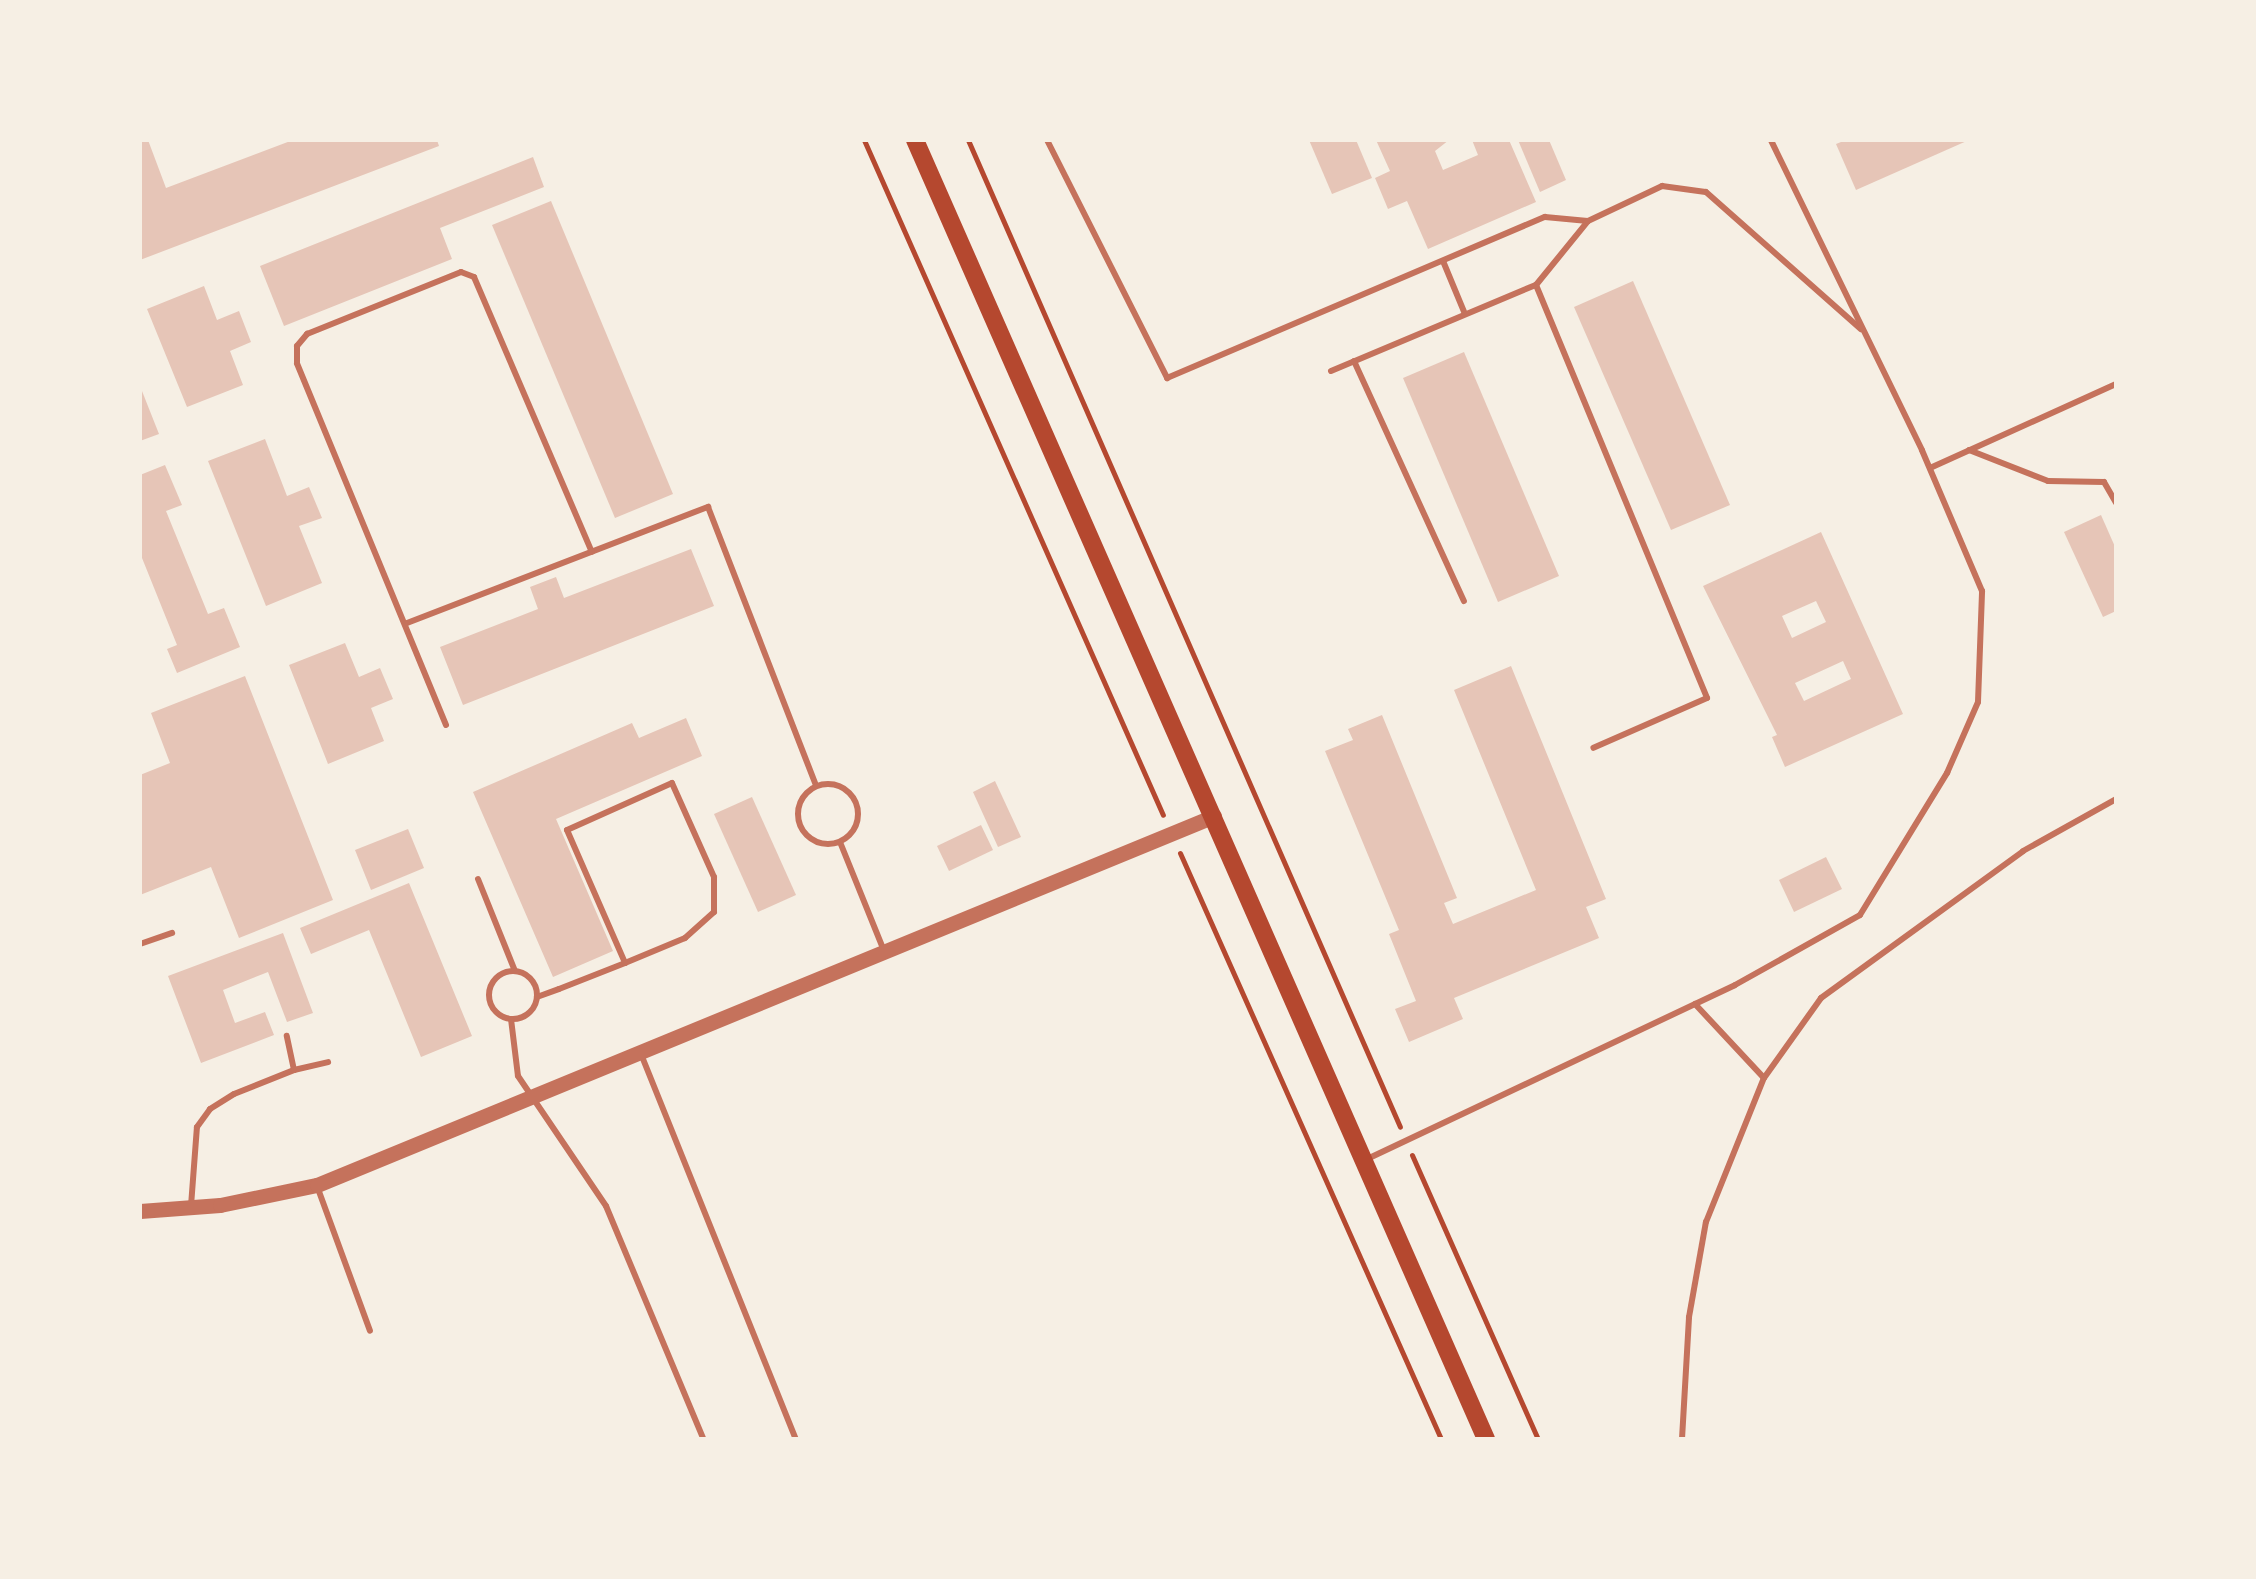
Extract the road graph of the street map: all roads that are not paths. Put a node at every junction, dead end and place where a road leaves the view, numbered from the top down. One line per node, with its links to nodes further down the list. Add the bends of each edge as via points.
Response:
1 (915, 140): 22 (main road)
2 (1047, 140): 5 (lane, via 1167,378)
3 (1771, 140): 8 (lane)
4 (1588, 222): 5 (lane, via 1544,217); 6 (lane); 8 (lane, via 1662,186 1706,192)
5 (1443, 261): 7 (lane)
6 (1536, 285): 7 (lane); 19 (lane, via 1708,698)
7 (1464, 314): 9 (lane)
8 (1866, 334): 13 (lane)
9 (1354, 360): 10 (lane); 16 (lane)
10 (1330, 370)
11 (2116, 384): 12 (lane)
12 (1968, 450): 13 (lane); 14 (lane, via 2048,481 2104,482)
13 (1930, 468): 31 (lane, via 1982,591 1978,702 1954,756 1860,915)
14 (2116, 503)
15 (592, 552): 17 (lane); 17 (lane, via 486,292 462,272 307,334 296,346 297,363); 20 (lane, via 708,507)
16 (1464, 601)
17 (407, 623): 18 (lane)
18 (446, 725)
19 (1592, 748)
20 (816, 786): 23 (lane, via 801,800 799,821 820,844); 23 (lane, via 846,789 858,806 856,828)
21 (2116, 799): 37 (lane, via 2023,852 1821,998)
22 (1214, 816): 27 (street); 39 (main road)
23 (840, 842): 27 (lane)
24 (478, 879): 29 (lane)
25 (172, 932): 26 (lane)
26 (140, 944)
27 (884, 952): 34 (street)
28 (625, 962): 28 (lane, via 685,938 714,912 714,877 672,783 568,830); 30 (lane)
29 (515, 971): 30 (lane, via 531,979); 32 (lane, via 497,977 489,993 495,1011)
30 (537, 996): 32 (lane, via 529,1013)
31 (1695, 1004): 37 (lane); 39 (lane)
32 (511, 1019): 38 (lane, via 512,1059)
33 (286, 1036): 36 (lane)
34 (641, 1053): 38 (street); 45 (lane)
35 (328, 1062): 36 (lane)
36 (294, 1070): 41 (lane, via 210,1108 198,1126)
37 (1764, 1078): 47 (lane, via 1706,1222 1689,1317)
38 (530, 1101): 40 (street); 44 (lane, via 606,1206)
39 (1364, 1160): 46 (main road)
40 (317, 1185): 41 (street); 43 (lane)
41 (191, 1207): 42 (street)
42 (140, 1210)
43 (370, 1331)
44 (704, 1438)
45 (796, 1439)
46 (1486, 1439)
47 (1682, 1439)

